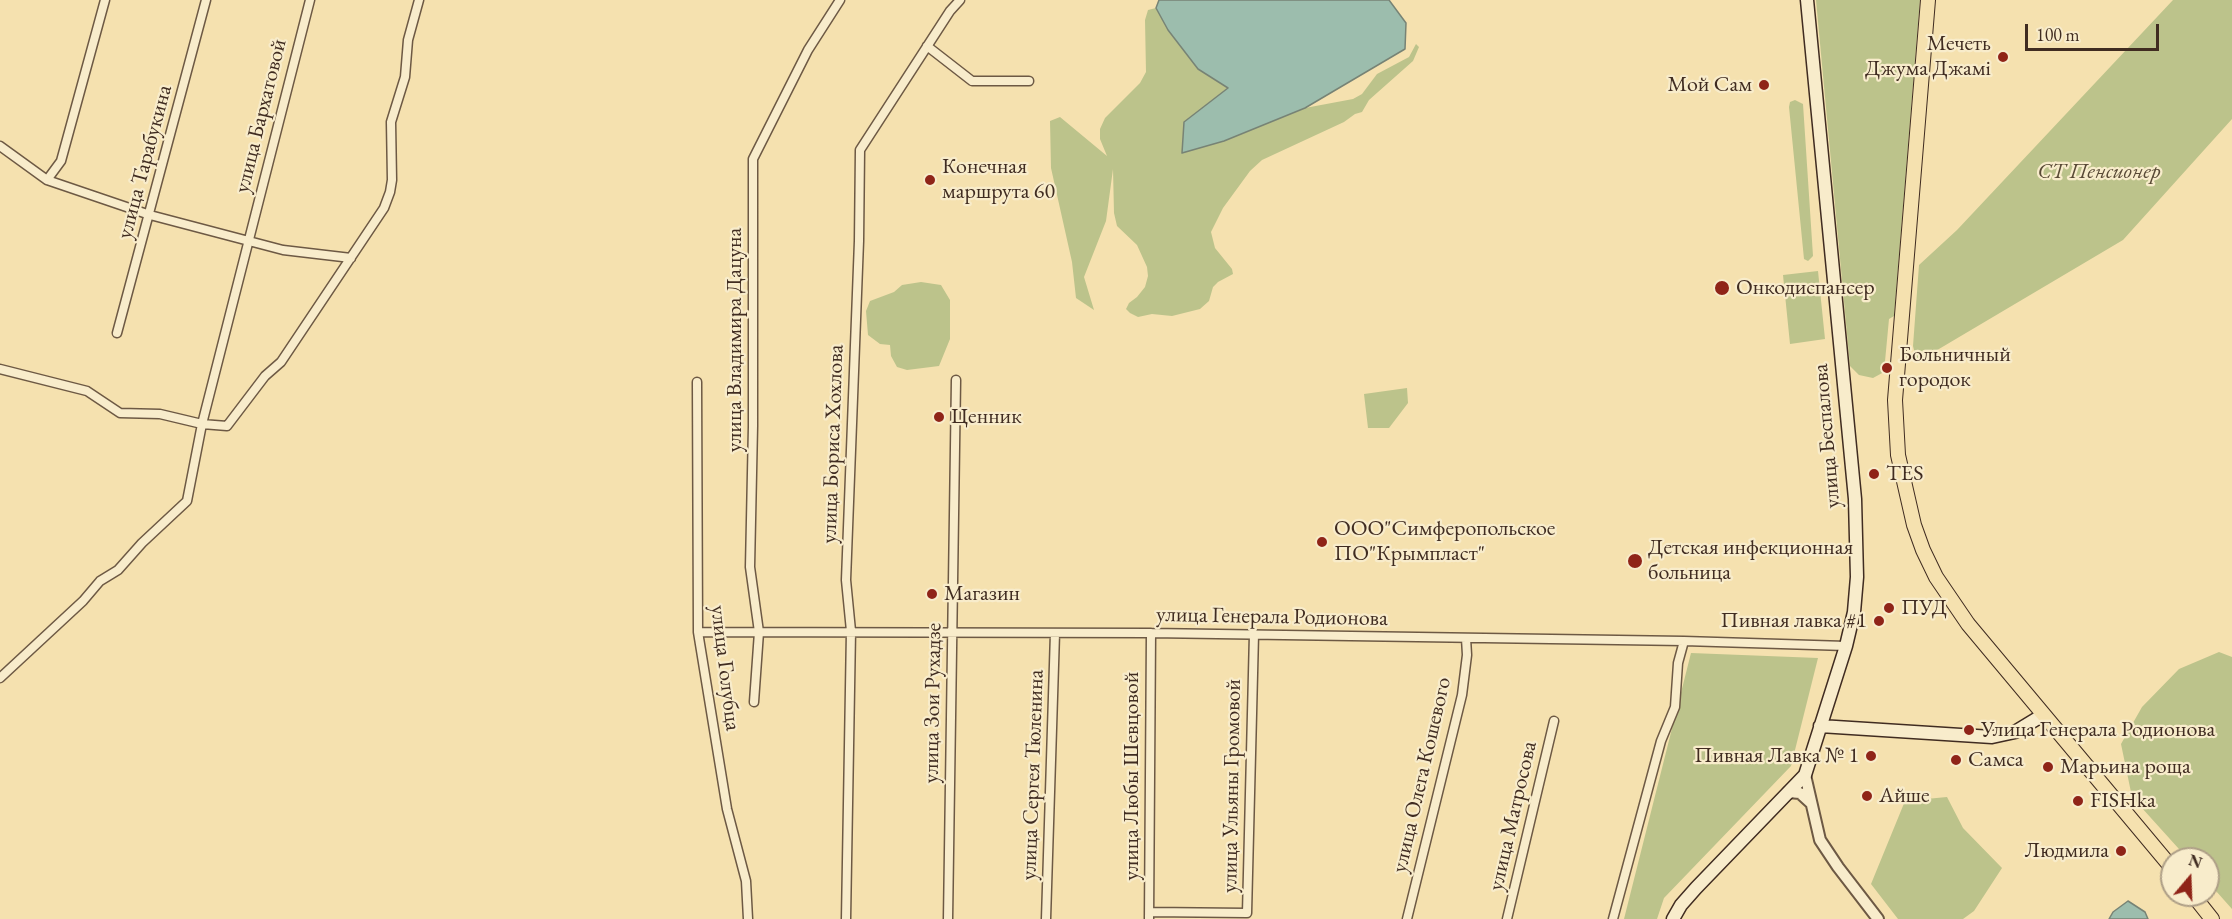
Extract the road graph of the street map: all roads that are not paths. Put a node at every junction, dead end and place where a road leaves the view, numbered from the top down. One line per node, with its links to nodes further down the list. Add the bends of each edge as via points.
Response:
1 (105, 0): 12 (street, via 61,161)
2 (206, 0): 13 (street, улица Тарабукина)
3 (310, 0): 14 (street, улица Бархатовой)
4 (419, 0): 15 (street, via 408,40 405,77 391,122 390,192)
5 (840, 0): 23 (street, улица Владимира Дацуна, via 808,50 753,159 750,567)
6 (960, 0): 9 (street, улица Бориса Хохлова)
7 (1807, 0): 30 (main road, улица Беспалова, via 1855,499 1857,578)
8 (1928, 0): 33 (main road, via 1895,400 1898,455 1914,525 1936,577 1968,624)
9 (927, 46): 10 (street, via 972,81); 21 (street, улица Бориса Хохлова, via 860,150 846,580)
10 (1029, 81)
11 (0, 146): 12 (street)
12 (47, 180): 13 (street)
13 (150, 215): 14 (street); 16 (street, улица Тарабукина)
14 (248, 241): 15 (street); 20 (street, улица Бархатовой)
15 (351, 258): 20 (street, via 281,362 265,376 227,426)
16 (117, 333)
17 (0, 369): 20 (street, via 87,391 120,413 160,414)
18 (956, 380): 24 (street, улица Зои Рухадзе)
19 (697, 382): 22 (street, улица Голубца)
20 (202, 424): 31 (street, улица Бархатовой, via 187,501)
21 (851, 631): 23 (street, улица Генерала Родионова); 24 (street, улица Генерала Родионова); 43 (street, улица Бориса Хохлова)
22 (698, 632): 23 (street, улица Генерала Родионова); 42 (street, улица Голубца, via 727,809 746,881)
23 (759, 632): 32 (street, улица Владимира Дацуна)
24 (952, 632): 25 (street, улица Генерала Родионова); 44 (street, улица Зои Рухадзе)
25 (1055, 633): 26 (street, улица Генерала Родионова); 45 (street, улица Сергея Тюленина)
26 (1151, 633): 27 (street, улица Генерала Родионова); 41 (street, улица Любы Шевцовой)
27 (1254, 634): 28 (street, улица Генерала Родионова); 41 (street, улица Ульяны Громовой, via 1247,913)
28 (1466, 638): 29 (street, улица Генерала Родионова); 46 (street, улица Олега Кошевого, via 1462,695)
29 (1684, 641): 30 (street, улица Генерала Родионова); 48 (street, via 1675,707 1660,741)
30 (1846, 646): 35 (main road, улица Беспалова)
31 (0, 678)
32 (754, 702)
33 (2043, 715): 35 (main road, via 2015,732 1992,737); 39 (main road)
34 (1554, 721): 47 (street, улица Матросова)
35 (1820, 726): 36 (main road, улица Беспалова)
36 (1805, 775): 37 (main road, улица Беспалова); 38 (street)
37 (1788, 792): 38 (street, via 1800,793); 49 (main road, улица Беспалова, via 1696,888)
38 (1811, 803): 50 (street, via 1820,840)
39 (2160, 854)
40 (2202, 907): 51 (main road)
41 (1150, 916)
42 (748, 919)
43 (846, 919)
44 (948, 919)
45 (1046, 919)
46 (1407, 919)
47 (1507, 919)
48 (1613, 919)
49 (1673, 919)
50 (1878, 919)
51 (2212, 919)

